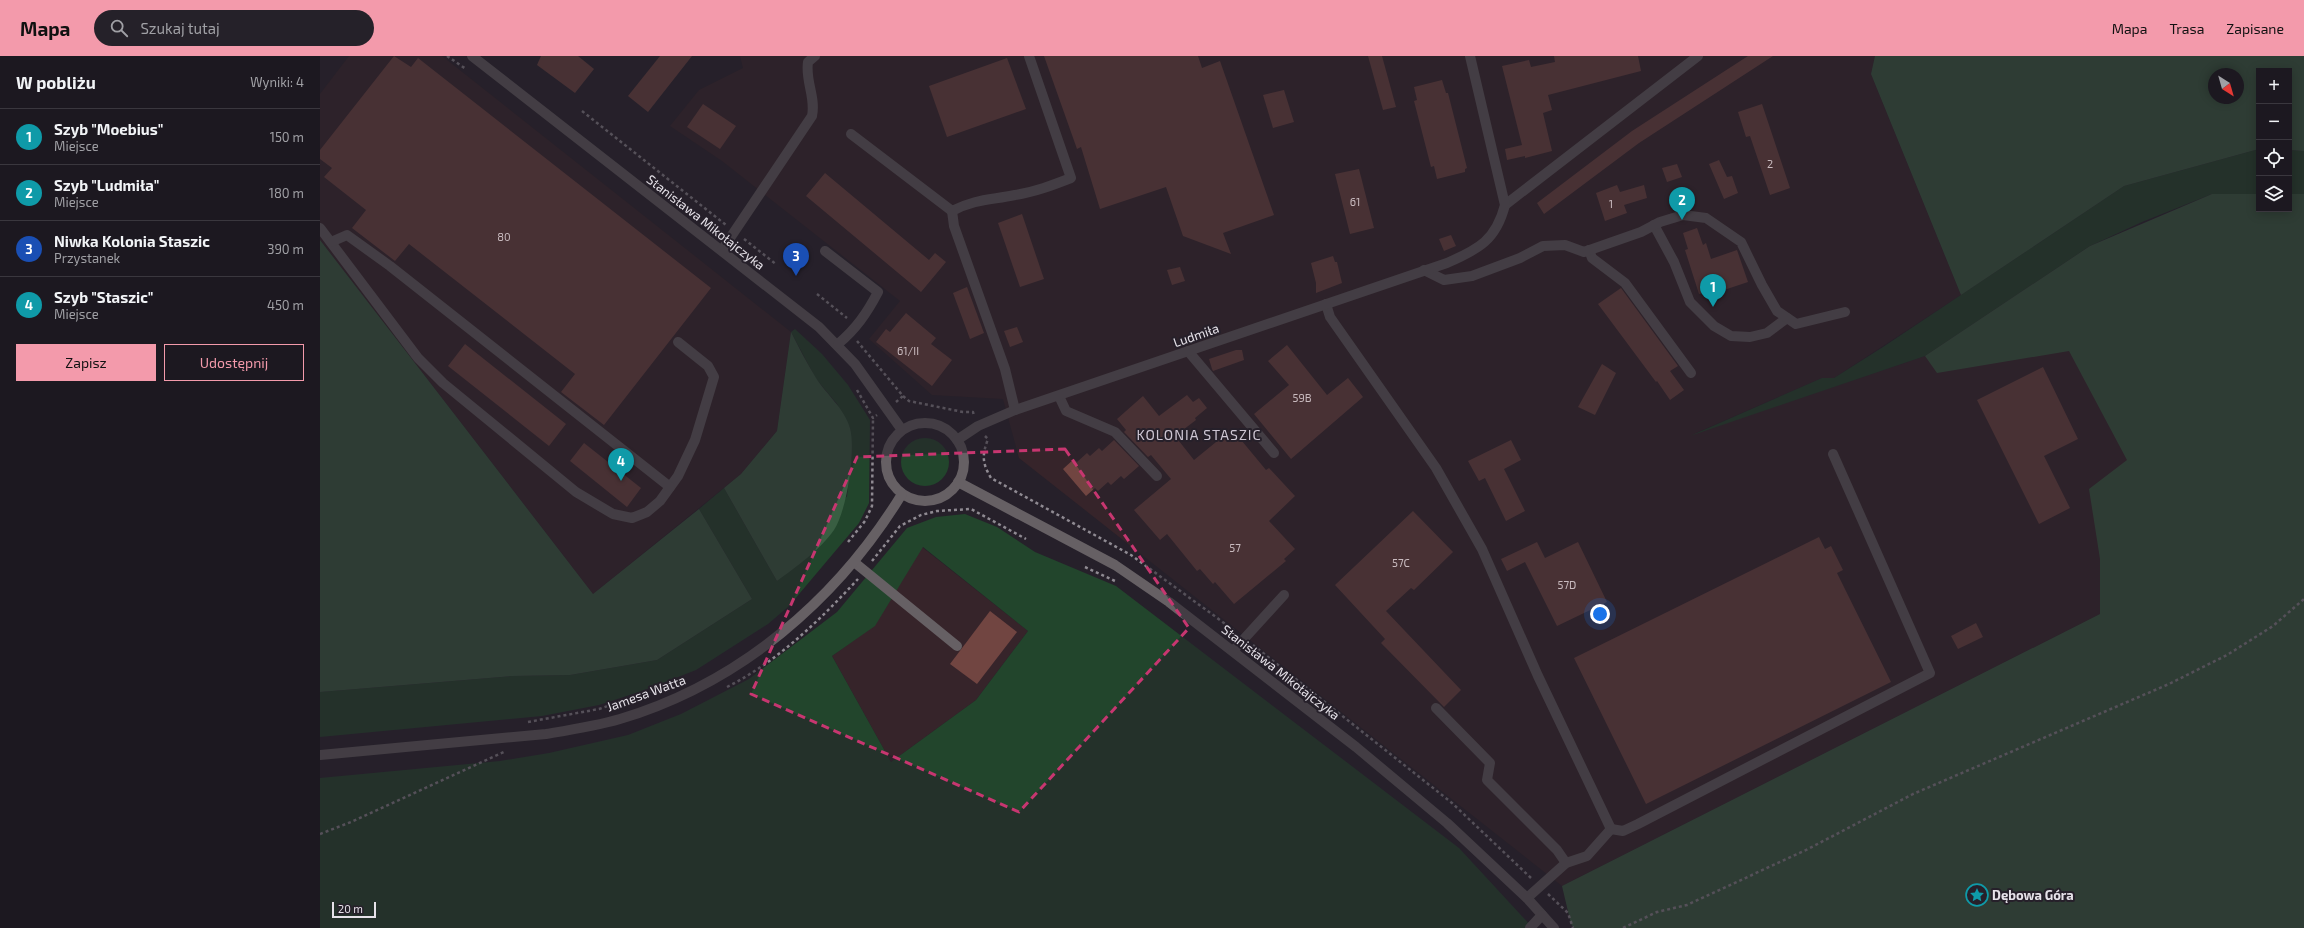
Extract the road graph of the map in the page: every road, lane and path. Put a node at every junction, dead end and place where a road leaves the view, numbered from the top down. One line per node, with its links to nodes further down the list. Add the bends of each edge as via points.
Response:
1 (472, 56): 14 (street, Stanisława Mikołajczyka)
2 (815, 56): 12 (street, via 808,62 806,73 813,98 812,116)
3 (1029, 56): 9 (street, via 1071,178 1023,194 970,202)
4 (1470, 56): 8 (street)
5 (1698, 56): 8 (street)
6 (582, 111): 12 (path)
7 (851, 134): 9 (street)
8 (1505, 205): 18 (street, Ludmiła, via 1500,223 1486,242 1447,263)
9 (952, 211): 28 (street, via 954,226 1005,369)
10 (1654, 225): 15 (street); 21 (street, via 1683,215 1706,218 1724,229 1741,242 1777,311); 21 (street, via 1674,262 1690,302 1714,326 1731,336 1750,337 1767,333)
11 (320, 228): 13 (street)
12 (734, 231): 14 (street); 17 (path)
13 (331, 242): 38 (street, via 347,235 390,266); 38 (street, via 418,358 443,383 576,492 613,514 632,518 648,512)
14 (722, 250): 23 (street, Stanisława Mikołajczyka, via 782,296)
15 (1589, 250): 18 (street, via 1584,252 1565,245 1543,246 1520,258 1472,276 1444,280); 25 (street, via 1592,258 1625,283)
16 (825, 251): 23 (street, via 878,292 866,315)
17 (777, 265)
18 (1424, 270): 19 (street, Ludmiła)
19 (1326, 304): 24 (street, Ludmiła); 58 (street, via 1330,317 1436,468 1482,549 1538,676)
20 (1845, 312): 21 (street, via 1796,324)
21 (1787, 318)
22 (678, 342): 38 (street, via 708,366 714,377 696,440)
23 (838, 344): 31 (street, Stanisława Mikołajczyka)
24 (1188, 351): 27 (street, Ludmiła); 34 (street)
25 (1691, 373)
26 (903, 396): 30 (path, via 909,401 973,412)
27 (1059, 396): 28 (street, Ludmiła); 36 (street, via 1066,411 1115,432)
28 (1015, 410): 30 (street, Ludmiła)
29 (873, 418): 41 (path, via 872,506 865,521)
30 (978, 426): 32 (path); 33 (street, Ludmiła)
31 (902, 430): 33 (street, via 920,424 938,425); 39 (street, via 892,441 886,454 886,469 892,483)
32 (988, 439)
33 (957, 440): 37 (street, via 963,453 963,468)
34 (1274, 454)
35 (1833, 454): 58 (street, via 1930,673 1638,824 1623,831)
36 (1157, 476)
37 (958, 482): 39 (street, via 950,492 939,498 920,500); 49 (street, Stanisława Mikołajczyka, via 1115,565)
38 (670, 488)
39 (902, 494): 42 (street, Jamesa Watta)
40 (1026, 539): 44 (path, via 971,509 937,511 921,515 900,526)
41 (848, 542)
42 (854, 562): 44 (street); 57 (street, Jamesa Watta, via 803,616 768,645 701,686 660,705 619,719 546,734)
43 (1085, 567): 45 (path)
44 (865, 571): 48 (street); 51 (path, via 810,629 774,658 743,679)
45 (1118, 583)
46 (1284, 595): 49 (street)
47 (2304, 599): 65 (path, via 2273,626 2227,654 2169,684 1913,794 1808,849 1687,905 1658,912)
48 (958, 646)
49 (1233, 651): 61 (street, Stanisława Mikołajczyka, via 1356,747 1441,818)
50 (680, 681): 53 (path, via 599,709)
51 (722, 689)
52 (1436, 708): 60 (street, via 1490,764 1487,780 1558,850)
53 (527, 722)
54 (513, 750): 55 (path)
55 (506, 751): 56 (path); 59 (path)
56 (491, 753)
57 (320, 755)
58 (1612, 829): 60 (street, via 1587,856)
59 (320, 834)
60 (1566, 863): 61 (street)
61 (1527, 898): 62 (street, Stanisława Mikołajczyka)
62 (1542, 915): 63 (street); 64 (street, Stanisława Mikołajczyka)
63 (1530, 928)
64 (1554, 928)
65 (1623, 928)

